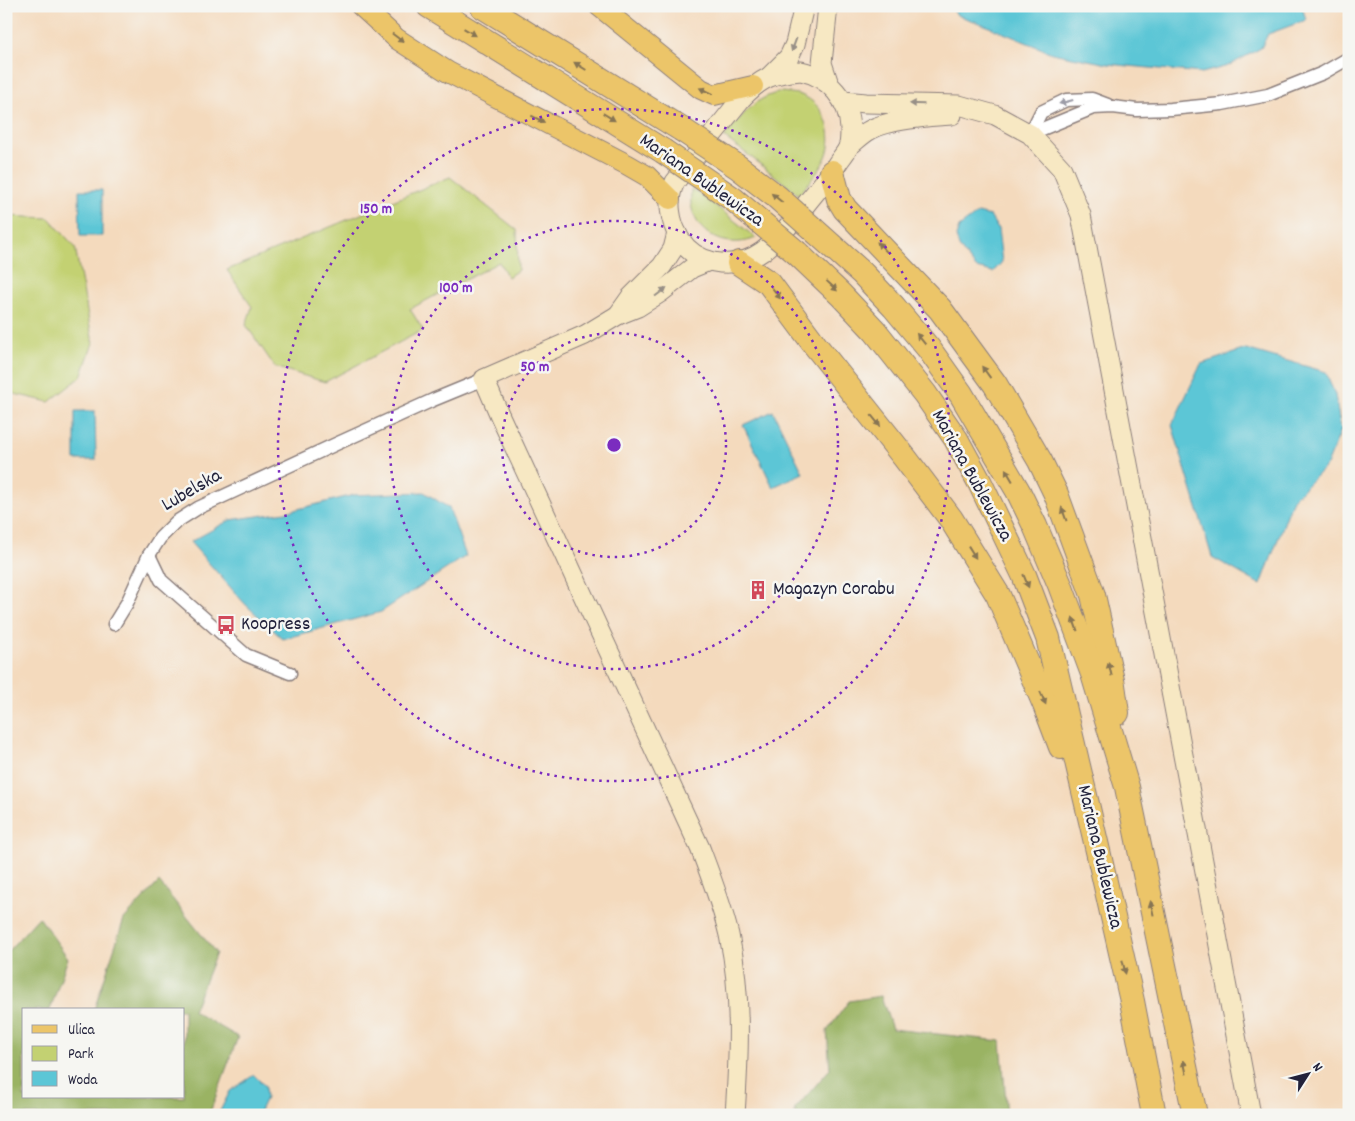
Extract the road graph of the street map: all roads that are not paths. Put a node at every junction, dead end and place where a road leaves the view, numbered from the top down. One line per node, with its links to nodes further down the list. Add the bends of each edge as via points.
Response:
1 (361, 6): 16 (main road, one-way to 16, via 397,39 448,72 628,165 647,176)
2 (429, 6): 26 (highway, Mariana Bublewicza, one-way to 26, bridge, via 663,151 732,199 841,295 875,331 925,394 956,439 980,483 1024,576 1048,638)
3 (482, 6): 25 (highway, Mariana Bublewicza, one-way to 3, bridge, via 1093,674 1035,526 961,394 929,349 862,273 777,197 738,167)
4 (598, 6): 10 (main road, one-way to 4, via 714,95 701,89)
5 (804, 6): 8 (street, one-way to 8, via 789,57)
6 (828, 6): 9 (street, via 822,63)
7 (1349, 58): 12 (street, via 1324,73 1268,95 1171,109)
8 (770, 76): 9 (street, via 800,71 814,74); 10 (street)
9 (829, 84): 11 (street)
10 (753, 86): 16 (street, via 681,172 671,189)
11 (843, 101): 13 (street, one-way to 11, via 995,115 959,105); 14 (street, via 850,117)
12 (1113, 107): 13 (street, via 1093,108); 13 (street, one-way to 13, via 1092,99 1066,100 1041,112)
13 (1030, 134): 14 (street, via 968,114 894,122 870,130); 30 (street, via 1062,169 1081,215)
14 (848, 147): 15 (street)
15 (832, 172): 19 (street, via 775,241); 25 (highway, one-way to 15, via 1113,685 1093,595 1056,494 995,384 940,309 845,209)
16 (670, 198): 17 (street)
17 (677, 233): 18 (street, via 692,253); 20 (street, via 673,250 662,266)
18 (708, 261): 19 (street); 20 (street, one-way to 18, via 638,307 692,268)
19 (739, 263): 26 (highway, one-way to 26, via 769,283 951,519 998,595 1046,705)
20 (618, 315): 21 (street, via 585,335)
21 (484, 379): 22 (street, Lubelska, via 198,508 176,522); 27 (street, via 712,880 729,935 737,986 739,1022)
22 (149, 555): 23 (street, Lubelska); 24 (street, via 161,580 246,655)
23 (114, 624)
24 (290, 674)
25 (1127, 787): 29 (highway, Mariana Bublewicza, one-way to 25)
26 (1098, 851): 28 (highway, Mariana Bublewicza, one-way to 28)
27 (735, 1115)
28 (1154, 1115)
29 (1195, 1115)
30 (1251, 1115)

